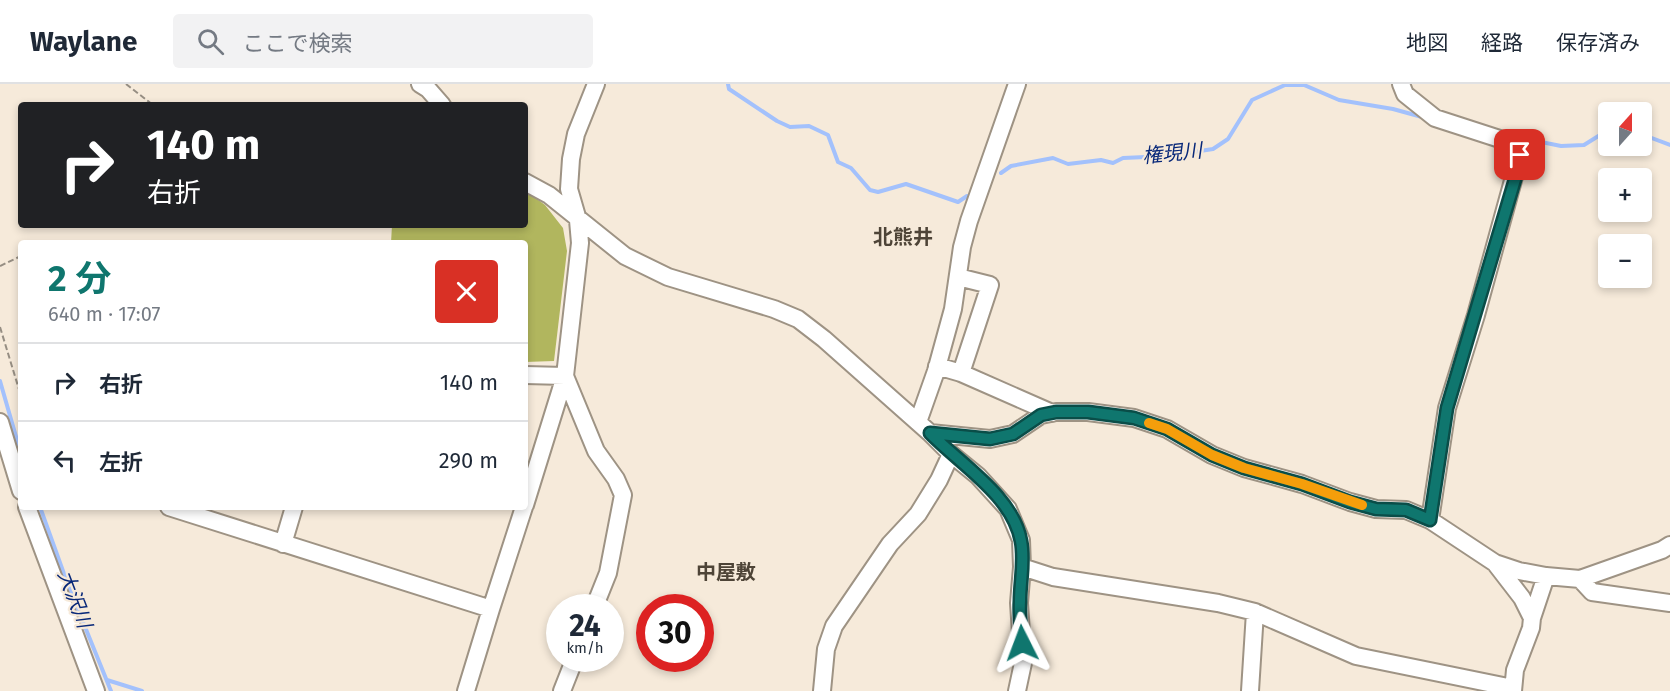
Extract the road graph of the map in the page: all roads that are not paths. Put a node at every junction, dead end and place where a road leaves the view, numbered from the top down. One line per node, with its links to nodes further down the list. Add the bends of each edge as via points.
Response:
1 (420, 84): 5 (street)
2 (596, 84): 7 (street, via 576,134 571,159 570,189)
3 (1017, 84): 8 (street, via 969,221)
4 (1401, 84): 24 (street, via 1405,94 1435,118 1509,142 1520,155 1447,408)
5 (439, 102)
6 (528, 184): 7 (street, via 549,195)
7 (578, 220): 12 (street, via 580,243); 15 (street, via 625,256 668,277 798,319)
8 (958, 277): 9 (street); 10 (street, via 990,285)
9 (937, 366): 10 (street); 15 (street)
10 (961, 374): 13 (street)
11 (528, 375): 12 (street)
12 (565, 376): 19 (street); 31 (street, via 596,451 622,495 608,573)
13 (1052, 413): 16 (street, via 1041,415 1013,434 990,439); 24 (street, via 1088,412 1134,418 1167,429 1244,468 1350,502 1376,509 1406,510)
14 (0, 422): 18 (street)
15 (918, 422): 16 (street)
16 (930, 433): 17 (street)
17 (951, 454): 28 (street, via 1008,508 1021,540); 41 (street, via 918,514 890,544 834,626 826,649)
18 (14, 472)
19 (528, 496)
20 (28, 510): 38 (street)
21 (179, 510): 25 (street)
22 (293, 510): 25 (street)
23 (524, 510): 33 (street)
24 (1430, 520): 27 (street)
25 (283, 544): 33 (street)
26 (1670, 545): 30 (street)
27 (1495, 563): 29 (street); 35 (street)
28 (1022, 567): 34 (street, via 1053,577); 42 (street, via 1019,603 1023,663)
29 (1546, 576): 30 (street); 35 (street)
30 (1580, 579): 32 (street, via 1593,592)
31 (600, 594)
32 (1670, 603)
33 (491, 609): 39 (street)
34 (1256, 612): 37 (street, via 1356,656); 43 (street)
35 (1532, 618): 37 (street)
36 (569, 672): 40 (street)
37 (1513, 689)
38 (96, 691)
39 (466, 691)
40 (562, 691)
41 (822, 691)
42 (1017, 691)
43 (1250, 691)

